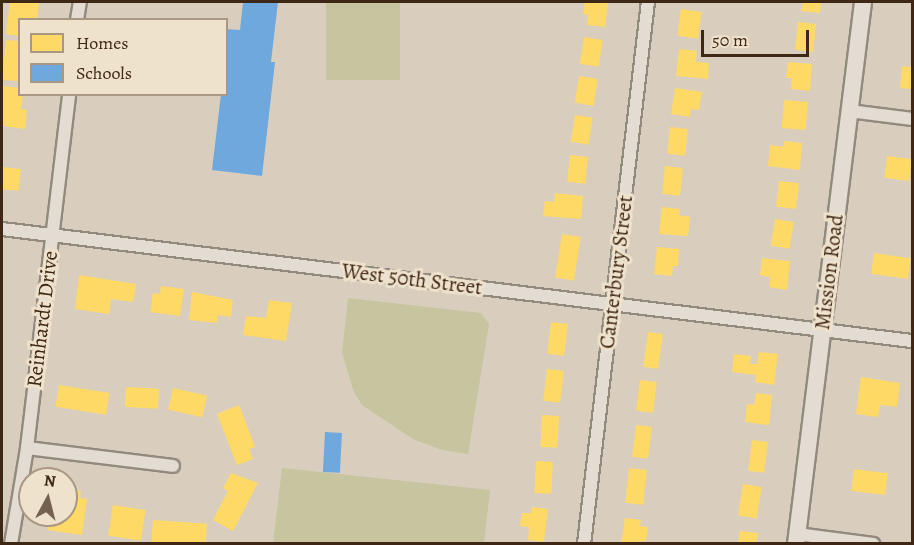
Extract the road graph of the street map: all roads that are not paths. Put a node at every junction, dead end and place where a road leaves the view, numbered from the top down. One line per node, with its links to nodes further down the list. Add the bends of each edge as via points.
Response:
1 (80, 2): 4 (street)
2 (648, 2): 10 (street, Canterbury Street)
3 (863, 2): 6 (main road, Mission Road)
4 (77, 18)
5 (69, 96): 9 (street, Reinhardt Drive)
6 (849, 111): 7 (street); 11 (main road, Mission Road)
7 (912, 119)
8 (2, 229): 9 (street, West 50th Street)
9 (51, 235): 10 (street, West 50th Street); 13 (street, Reinhardt Drive)
10 (612, 303): 11 (street, West 50th Street); 17 (street, Canterbury Street)
11 (822, 329): 12 (street, West 50th Street); 15 (main road, Mission Road)
12 (912, 341)
13 (27, 448): 14 (street); 16 (street, Reinhardt Drive)
14 (173, 466)
15 (797, 539): 18 (street)
16 (11, 543)
17 (584, 543)
18 (873, 543)

